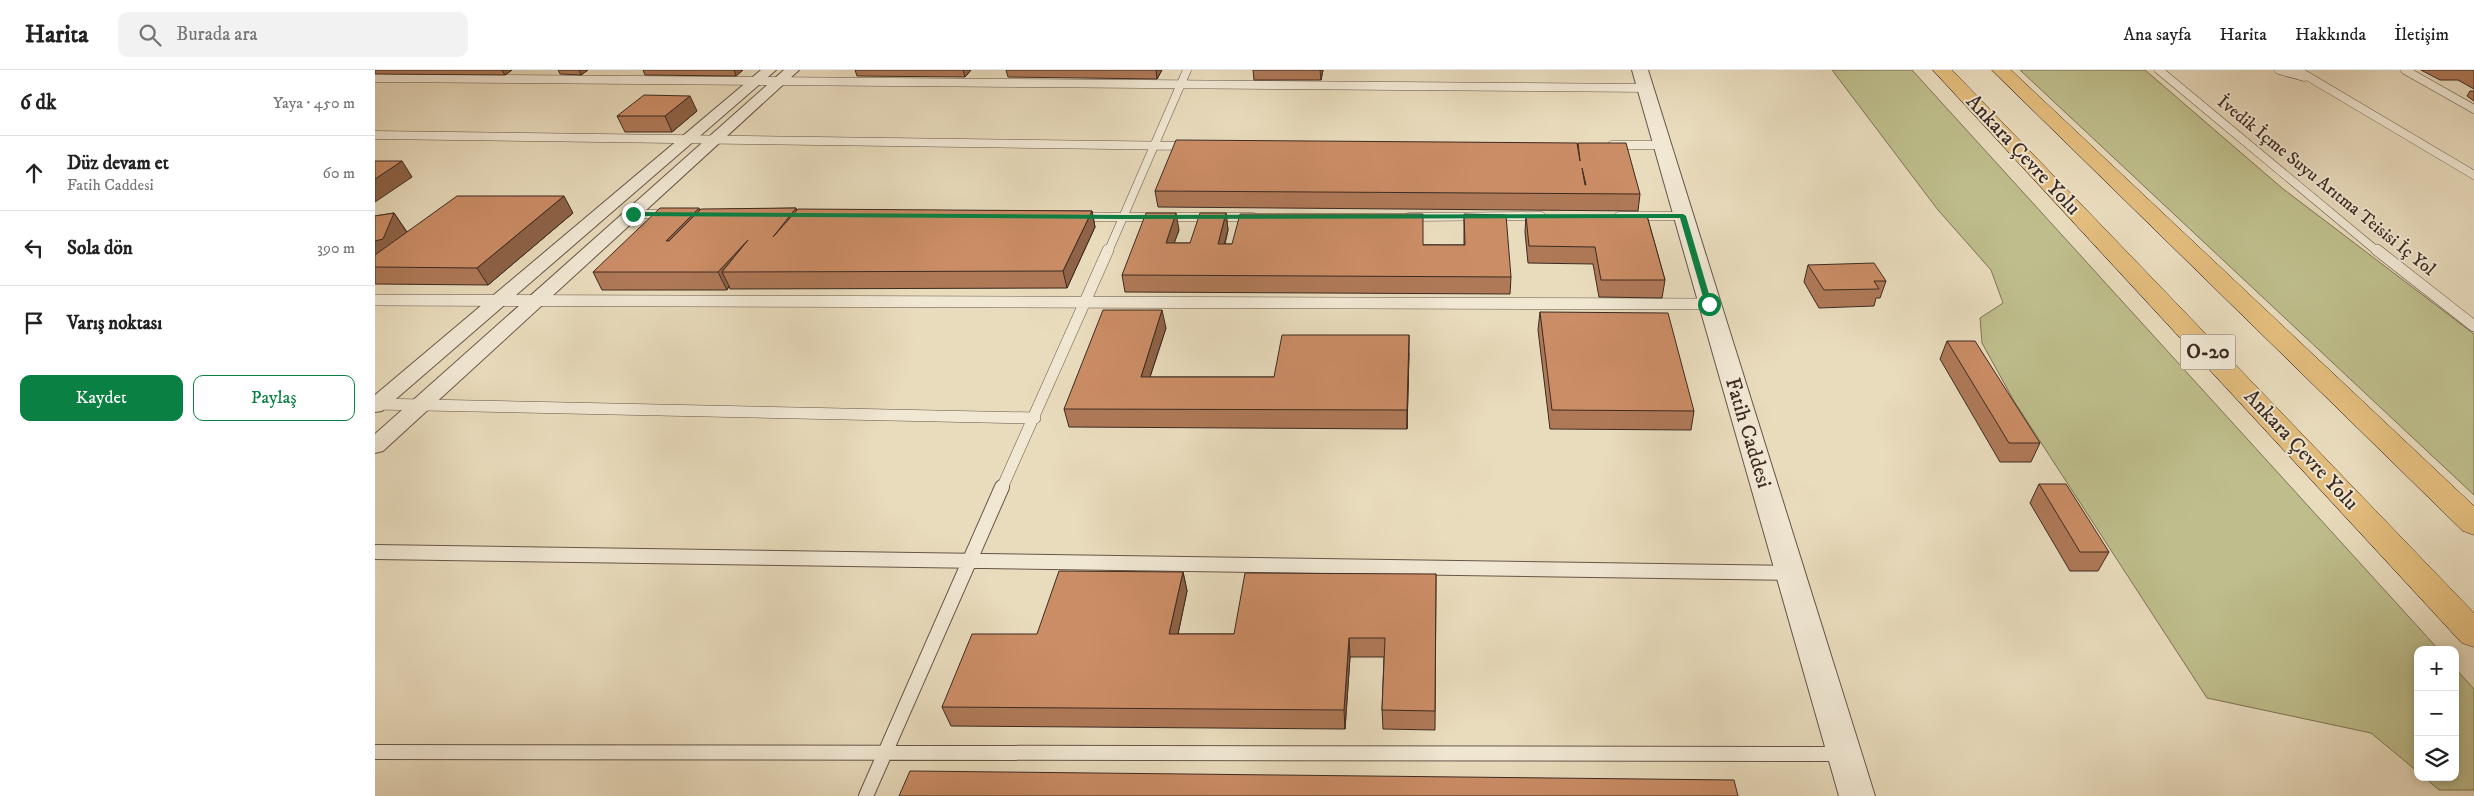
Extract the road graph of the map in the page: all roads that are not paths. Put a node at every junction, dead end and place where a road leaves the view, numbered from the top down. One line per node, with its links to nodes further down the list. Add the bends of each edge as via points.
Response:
1 (1187, 70): 13 (lane)
2 (1942, 70): 46 (highway, Ankara Çevre Yolu / O-20)
3 (2001, 70): 42 (highway, Ankara Çevre Yolu / O-20)
4 (2159, 70): 37 (lane, İvedik İçme Suyu Arıtma Teisisi İç Yol, via 2361,238)
5 (2279, 70): 11 (lane)
6 (2297, 70): 11 (lane)
7 (2405, 70): 14 (lane)
8 (780, 74): 12 (street); 13 (lane); 17 (street)
9 (375, 78): 12 (lane)
10 (1644, 79): 13 (lane); 19 (street, Fatih Caddesi)
11 (2310, 79): 22 (lane)
12 (755, 82): 16 (street)
13 (1180, 86): 20 (lane)
14 (2474, 109)
15 (375, 135): 16 (lane)
16 (686, 140): 17 (lane); 33 (street)
17 (715, 140): 20 (lane); 23 (street)
18 (1603, 145): 19 (lane)
19 (1663, 145): 27 (street, Fatih Caddesi)
20 (1156, 146): 21 (lane); 29 (lane)
21 (1195, 146)
22 (2474, 175)
23 (633, 214): 24 (lane); 34 (street)
24 (683, 214)
25 (1555, 216): 31 (lane)
26 (1613, 216): 27 (lane)
27 (1683, 216): 36 (street, Fatih Caddesi)
28 (1071, 217): 29 (lane)
29 (1121, 217): 30 (lane); 35 (lane)
30 (1259, 217)
31 (1397, 217)
32 (375, 300): 33 (lane)
33 (498, 300): 34 (lane); 38 (street)
34 (535, 301): 35 (lane); 39 (street)
35 (1085, 303): 36 (lane); 40 (lane)
36 (1709, 304): 45 (street, Fatih Caddesi)
37 (2474, 326)
38 (376, 405): 39 (lane)
39 (420, 405): 40 (lane); 41 (street)
40 (1035, 418): 44 (lane)
41 (375, 446)
42 (2474, 524)
43 (375, 552): 44 (lane)
44 (971, 559): 45 (lane); 47 (lane)
45 (1792, 573): 49 (street, Fatih Caddesi)
46 (2474, 634)
47 (885, 751): 48 (lane); 49 (lane); 50 (lane)
48 (375, 752)
49 (1844, 754): 51 (street, Fatih Caddesi)
50 (865, 796)
51 (1857, 796)

